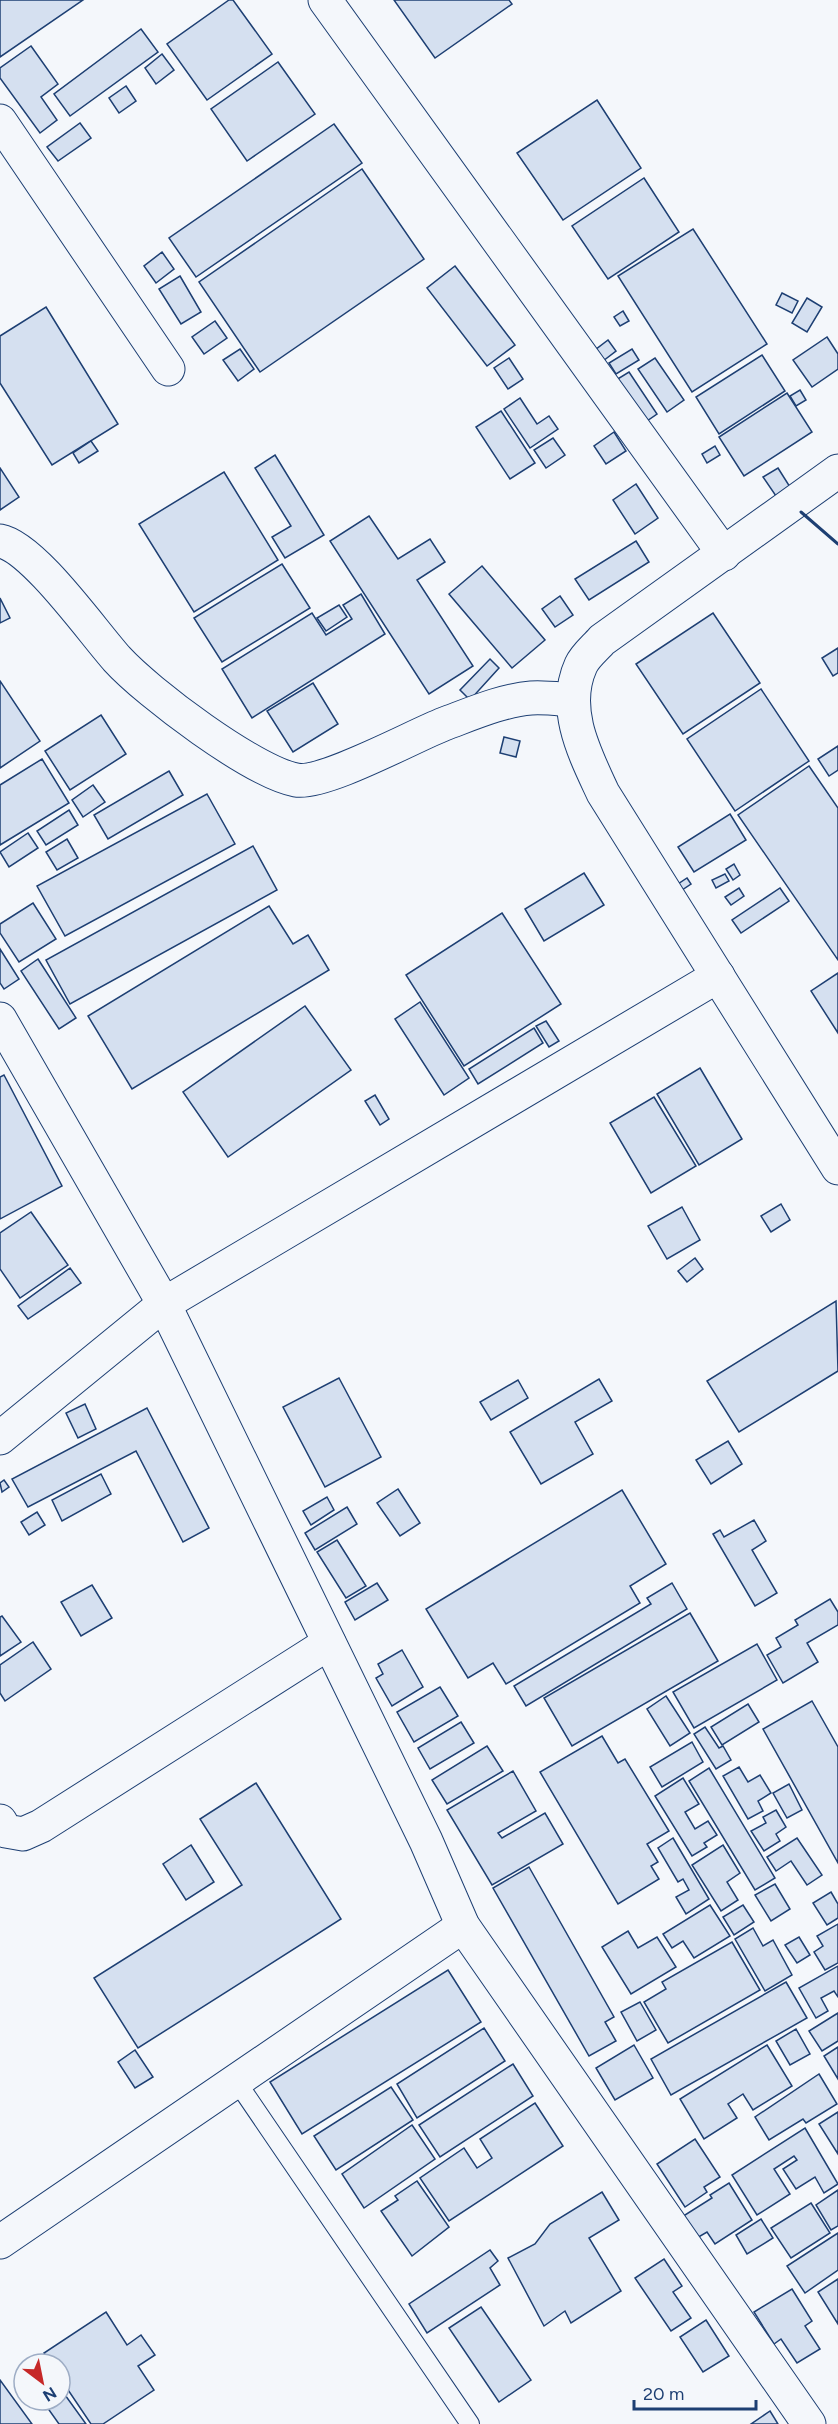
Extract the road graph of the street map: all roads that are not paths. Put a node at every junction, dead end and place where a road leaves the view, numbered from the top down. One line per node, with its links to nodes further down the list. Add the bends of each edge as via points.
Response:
1 (326, 0): 6 (street)
2 (0, 121): 3 (street)
3 (168, 369)
4 (838, 471): 6 (street)
5 (0, 541): 7 (street, via 13,544 32,560 119,661 158,696 226,745 278,776 299,781 322,777 443,724 530,698)
6 (724, 554): 7 (street, via 602,640 581,664)
7 (572, 700): 8 (street, via 579,742 603,793)
8 (718, 976): 10 (street); 11 (street)
9 (0, 1019): 11 (street)
10 (838, 1168)
11 (164, 1304): 12 (street); 13 (street)
12 (0, 1438)
13 (328, 1643): 14 (street, via 41,1826 22,1834 6,1831); 15 (street)
14 (0, 1821)
15 (464, 1926): 16 (street); 19 (street)
16 (237, 2082): 17 (street); 18 (lane)
17 (0, 2242)
18 (470, 2424)
19 (809, 2424)

